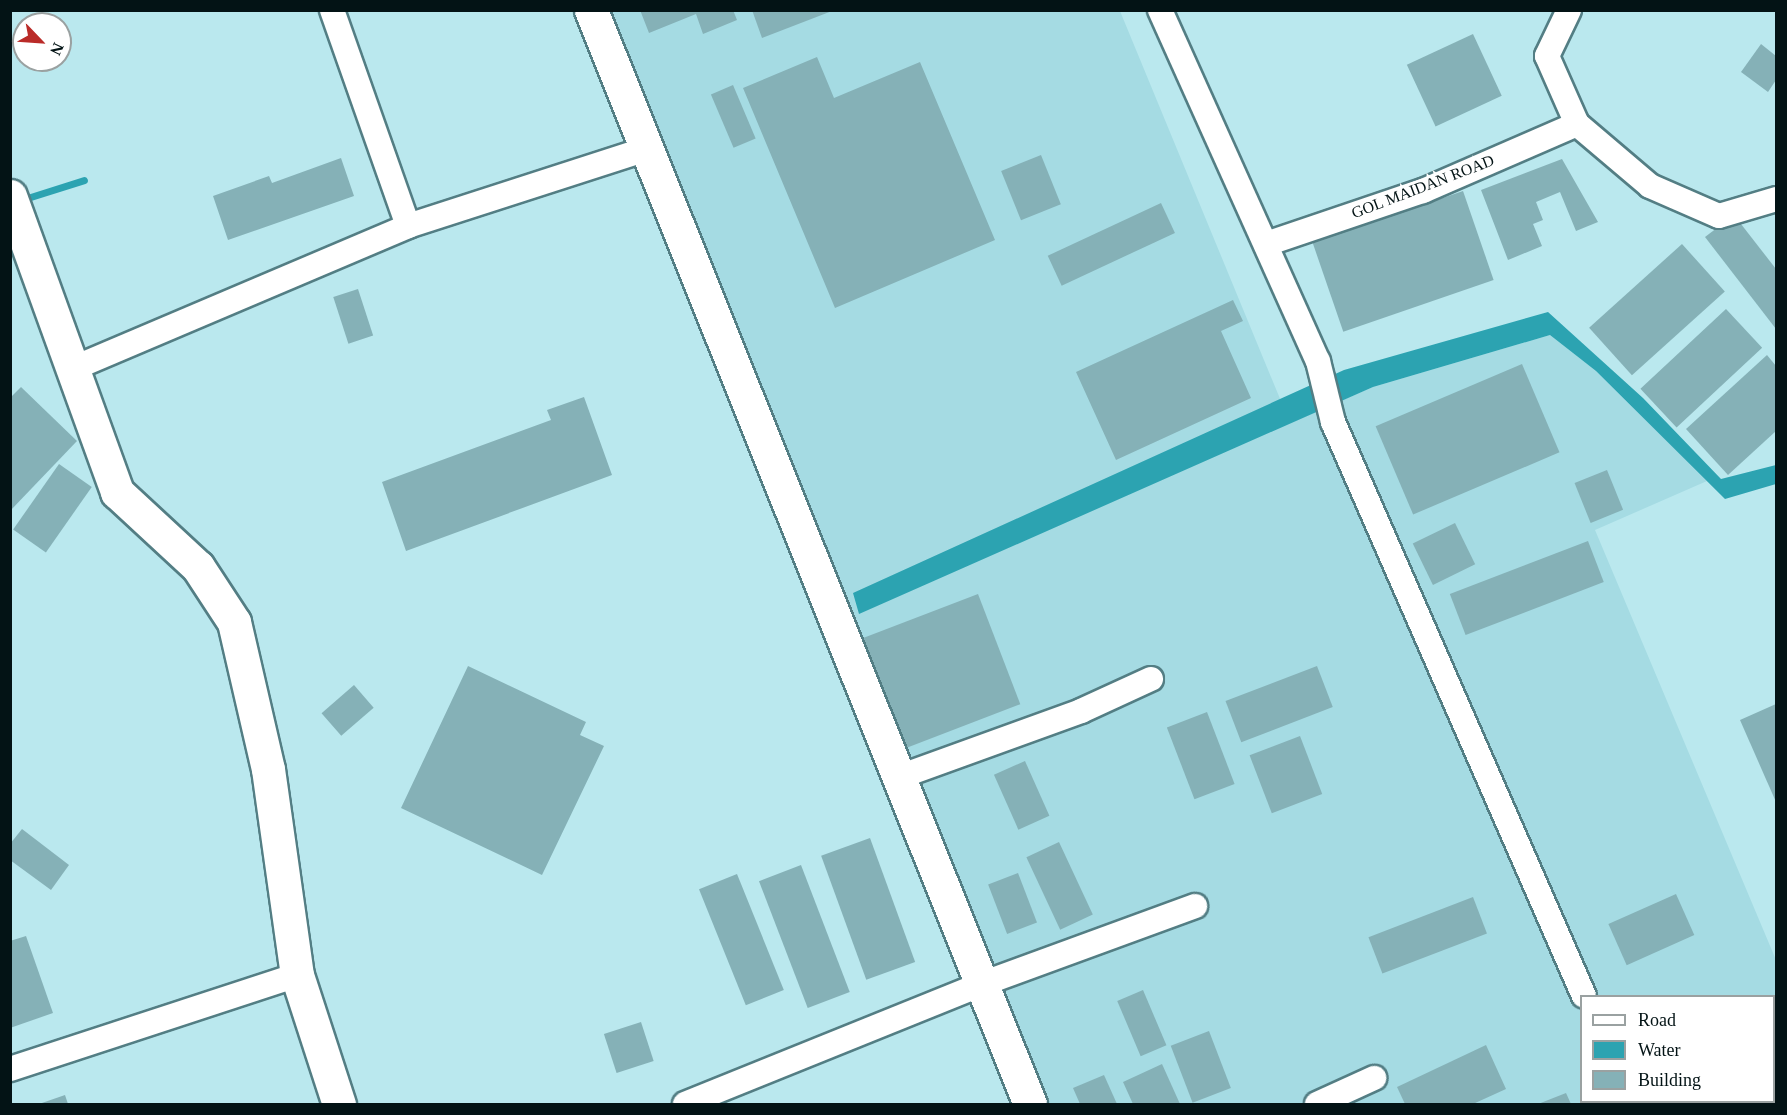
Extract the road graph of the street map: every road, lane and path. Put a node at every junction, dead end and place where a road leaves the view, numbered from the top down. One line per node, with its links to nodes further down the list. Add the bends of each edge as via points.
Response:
1 (332, 10): 9 (street)
2 (591, 10): 6 (street)
3 (1160, 10): 10 (street)
4 (1569, 10): 5 (street, via 1547,56)
5 (1577, 124): 7 (street, via 1650,186 1719,216); 10 (street, GOL MAIDAN ROAD, via 1423,190)
6 (646, 149): 9 (street); 13 (street)
7 (1776, 199)
8 (15, 204): 11 (street)
9 (408, 226): 11 (street)
10 (1266, 244): 17 (street, via 1318,361 1333,422)
11 (74, 369): 15 (street, via 117,492 198,567 234,622 268,769)
12 (1151, 680): 13 (street, via 1081,711)
13 (899, 777): 16 (street)
14 (1195, 906): 16 (street)
15 (297, 975): 18 (street); 20 (street)
16 (982, 984): 21 (street); 22 (street)
17 (1584, 995)
18 (10, 1069)
19 (1374, 1078): 23 (street)
20 (339, 1104)
21 (685, 1104)
22 (1030, 1104)
23 (1317, 1104)

